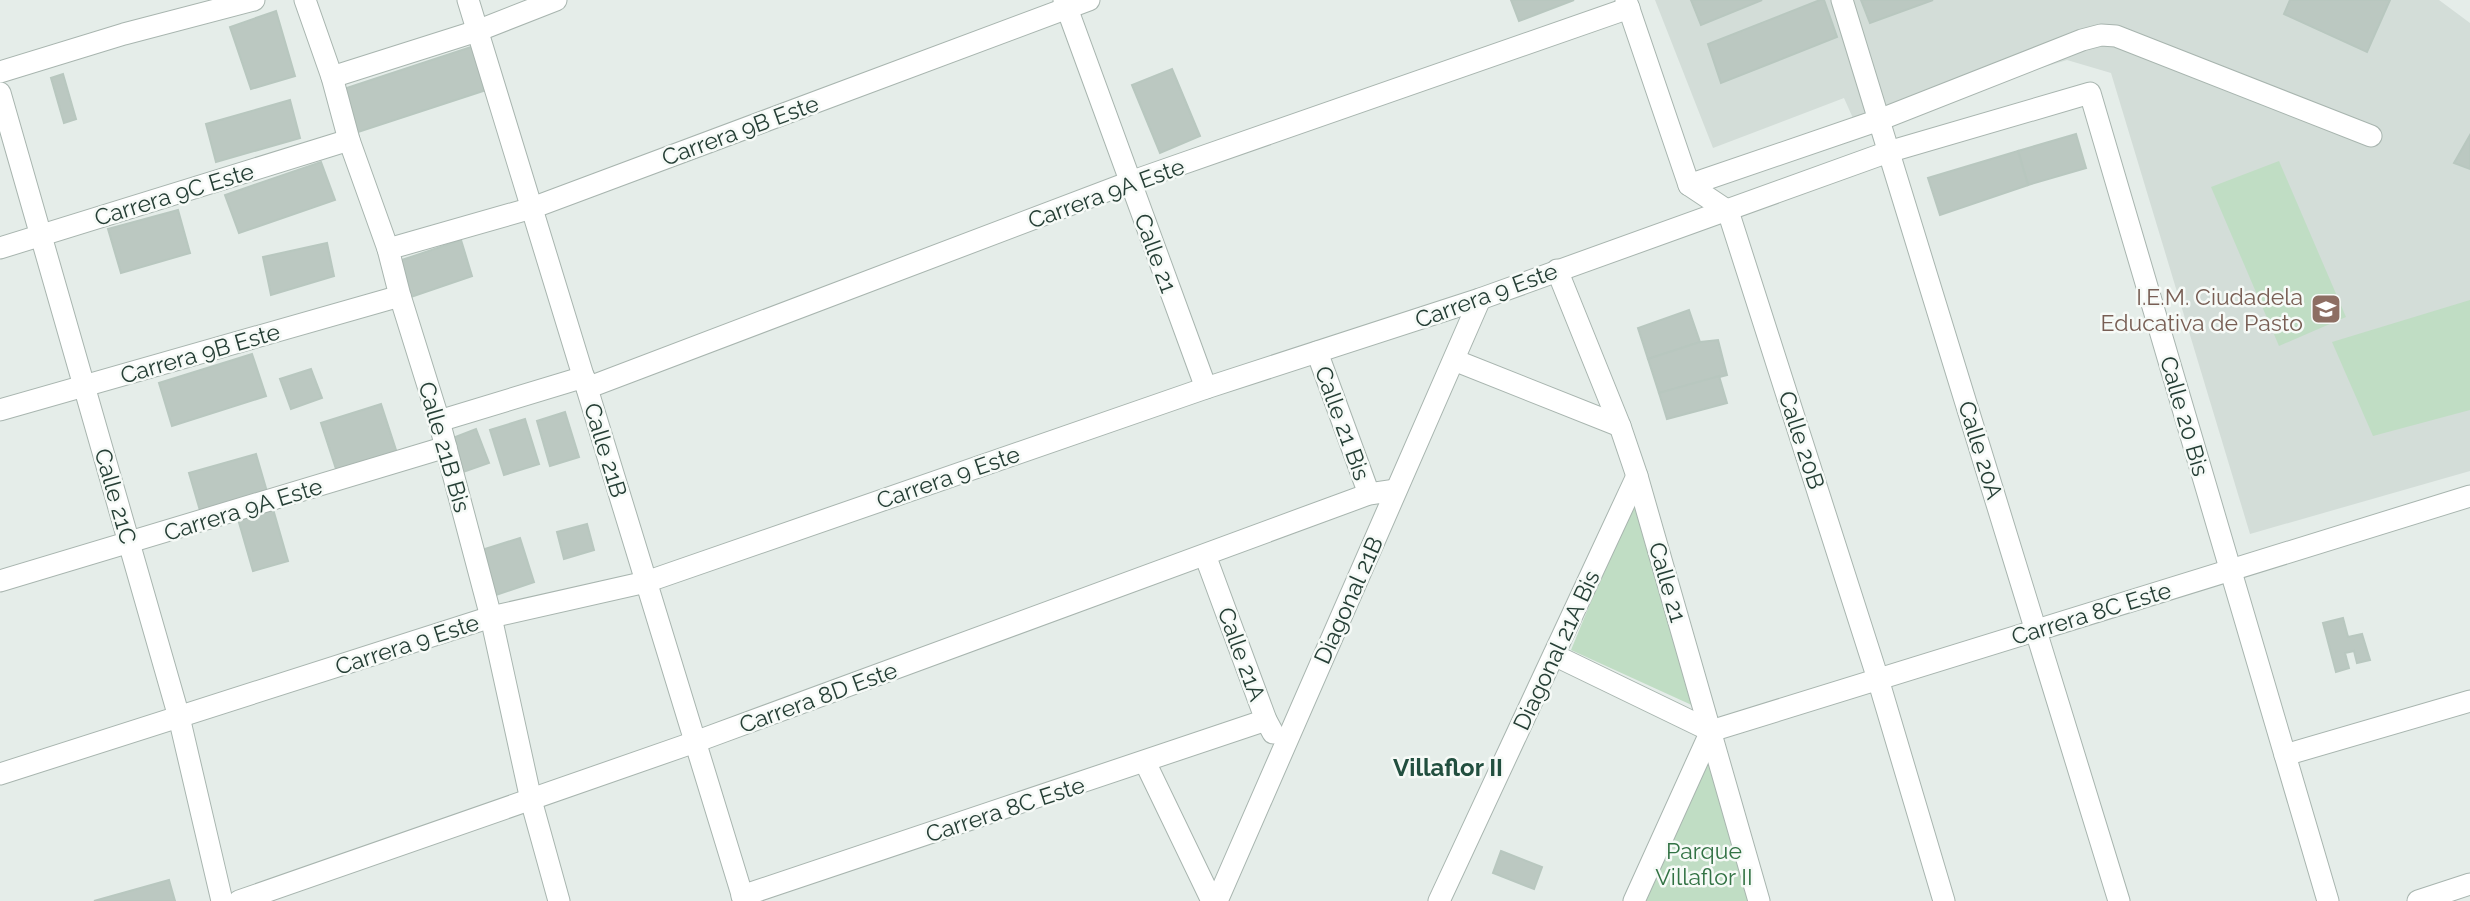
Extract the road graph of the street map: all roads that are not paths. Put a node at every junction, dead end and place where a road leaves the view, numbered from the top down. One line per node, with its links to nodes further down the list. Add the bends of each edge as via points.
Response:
1 (254, 0): 10 (street)
2 (305, 0): 11 (street, Calle 21B Bis)
3 (468, 0): 9 (street, Calle 21B)
4 (556, 0): 9 (street)
5 (1088, 0): 7 (street, Carrera 9B Este)
6 (1842, 0): 13 (street, Calle 20A)
7 (1065, 4): 17 (street, Calle 21); 19 (street, Carrera 9B Este)
8 (1627, 4): 17 (street, Carrera 9A Este); 18 (street)
9 (477, 31): 11 (street); 19 (street, Calle 21B)
10 (0, 72)
11 (332, 77): 15 (street, Calle 21B Bis)
12 (0, 93): 21 (street, Calle 21C)
13 (1879, 120): 14 (street, via 2101,35 2116,36); 16 (street, Calle 20A); 18 (street)
14 (2371, 136)
15 (349, 140): 21 (street, Carrera 9C Este); 23 (street, Calle 21B Bis)
16 (1888, 152): 20 (street, Carrera 9 Este); 42 (street, Calle 20 Bis, via 2090,93); 46 (street, Calle 20A)
17 (1130, 183): 29 (street, Carrera 9A Este); 31 (street, Calle 21)
18 (1689, 185): 20 (street)
19 (532, 208): 23 (street, Carrera 9B Este); 29 (street, Calle 21B)
20 (1728, 211): 24 (street, Carrera 9 Este); 48 (street, Calle 20B)
21 (41, 235): 22 (street, Carrera 9C Este); 30 (street, Calle 21C)
22 (0, 248)
23 (388, 249): 25 (street, Calle 21B Bis)
24 (1557, 270): 26 (street, Carrera 9 Este); 34 (street, Calle 21)
25 (400, 296): 30 (street, Carrera 9B Este); 33 (street, Calle 21B Bis)
26 (1480, 299): 27 (street, Carrera 9 Este); 28 (street, Diagonal 21B)
27 (1318, 352): 31 (street, Carrera 9 Este); 38 (street, Calle 21 Bis)
28 (1454, 359): 34 (street); 37 (street, Diagonal 21B)
29 (586, 382): 33 (street, Carrera 9A Este); 44 (street, Calle 21B)
30 (84, 386): 32 (street, Carrera 9B Este); 40 (street, Calle 21C)
31 (1206, 388): 44 (street, Carrera 9 Este)
32 (0, 410)
33 (439, 421): 35 (street, Calle 21B Bis)
34 (1620, 426): 36 (street, Calle 21)
35 (446, 447): 40 (street, Carrera 9A Este); 45 (street, Calle 21B Bis)
36 (1637, 476): 47 (street, Diagonal 21A Bis); 52 (street, Calle 21)
37 (1396, 490): 38 (street, Carrera 8D Este); 54 (street, Diagonal 21B)
38 (1369, 494): 41 (street, Carrera 8D Este)
39 (2470, 496): 42 (street, Carrera 8C Este)
40 (130, 544): 43 (street, Carrera 9A Este); 50 (street, Calle 21C)
41 (1205, 555): 51 (street, Calle 21A); 53 (street, Carrera 8D Este)
42 (2230, 570): 46 (street, Carrera 8C Este); 55 (street, Calle 20 Bis)
43 (0, 580)
44 (646, 582): 45 (street, Carrera 9 Este); 53 (street, Calle 21B)
45 (491, 617): 50 (street, Carrera 9 Este); 58 (street, Calle 21B Bis)
46 (2036, 630): 48 (street, Carrera 8C Este); 69 (street, Calle 20A)
47 (1554, 655): 52 (street); 65 (street, Diagonal 21A Bis)
48 (1878, 679): 52 (street, Carrera 8C Este); 68 (street, Calle 20B)
49 (2470, 701): 55 (street)
50 (179, 717): 57 (street, Carrera 9 Este); 61 (street, Calle 21C)
51 (1266, 720): 54 (street, Calle 21A); 56 (street, Carrera 8C Este)
52 (1711, 731): 66 (street); 67 (street, Calle 21)
53 (695, 742): 58 (street, Carrera 8D Este); 60 (street, Calle 21B)
54 (1283, 751): 64 (street, Diagonal 21B)
55 (2286, 755): 70 (street, Calle 20 Bis)
56 (1145, 762): 60 (street, Carrera 8C Este); 64 (street)
57 (0, 774)
58 (531, 800): 62 (street, Carrera 8D Este); 63 (street, Calle 21B Bis)
59 (2470, 884): 71 (street)
60 (743, 898)
61 (222, 901)
62 (239, 901)
63 (559, 901)
64 (1215, 901)
65 (1439, 901)
66 (1634, 901)
67 (1759, 901)
68 (1944, 901)
69 (2119, 901)
70 (2328, 901)
71 (2418, 901)

